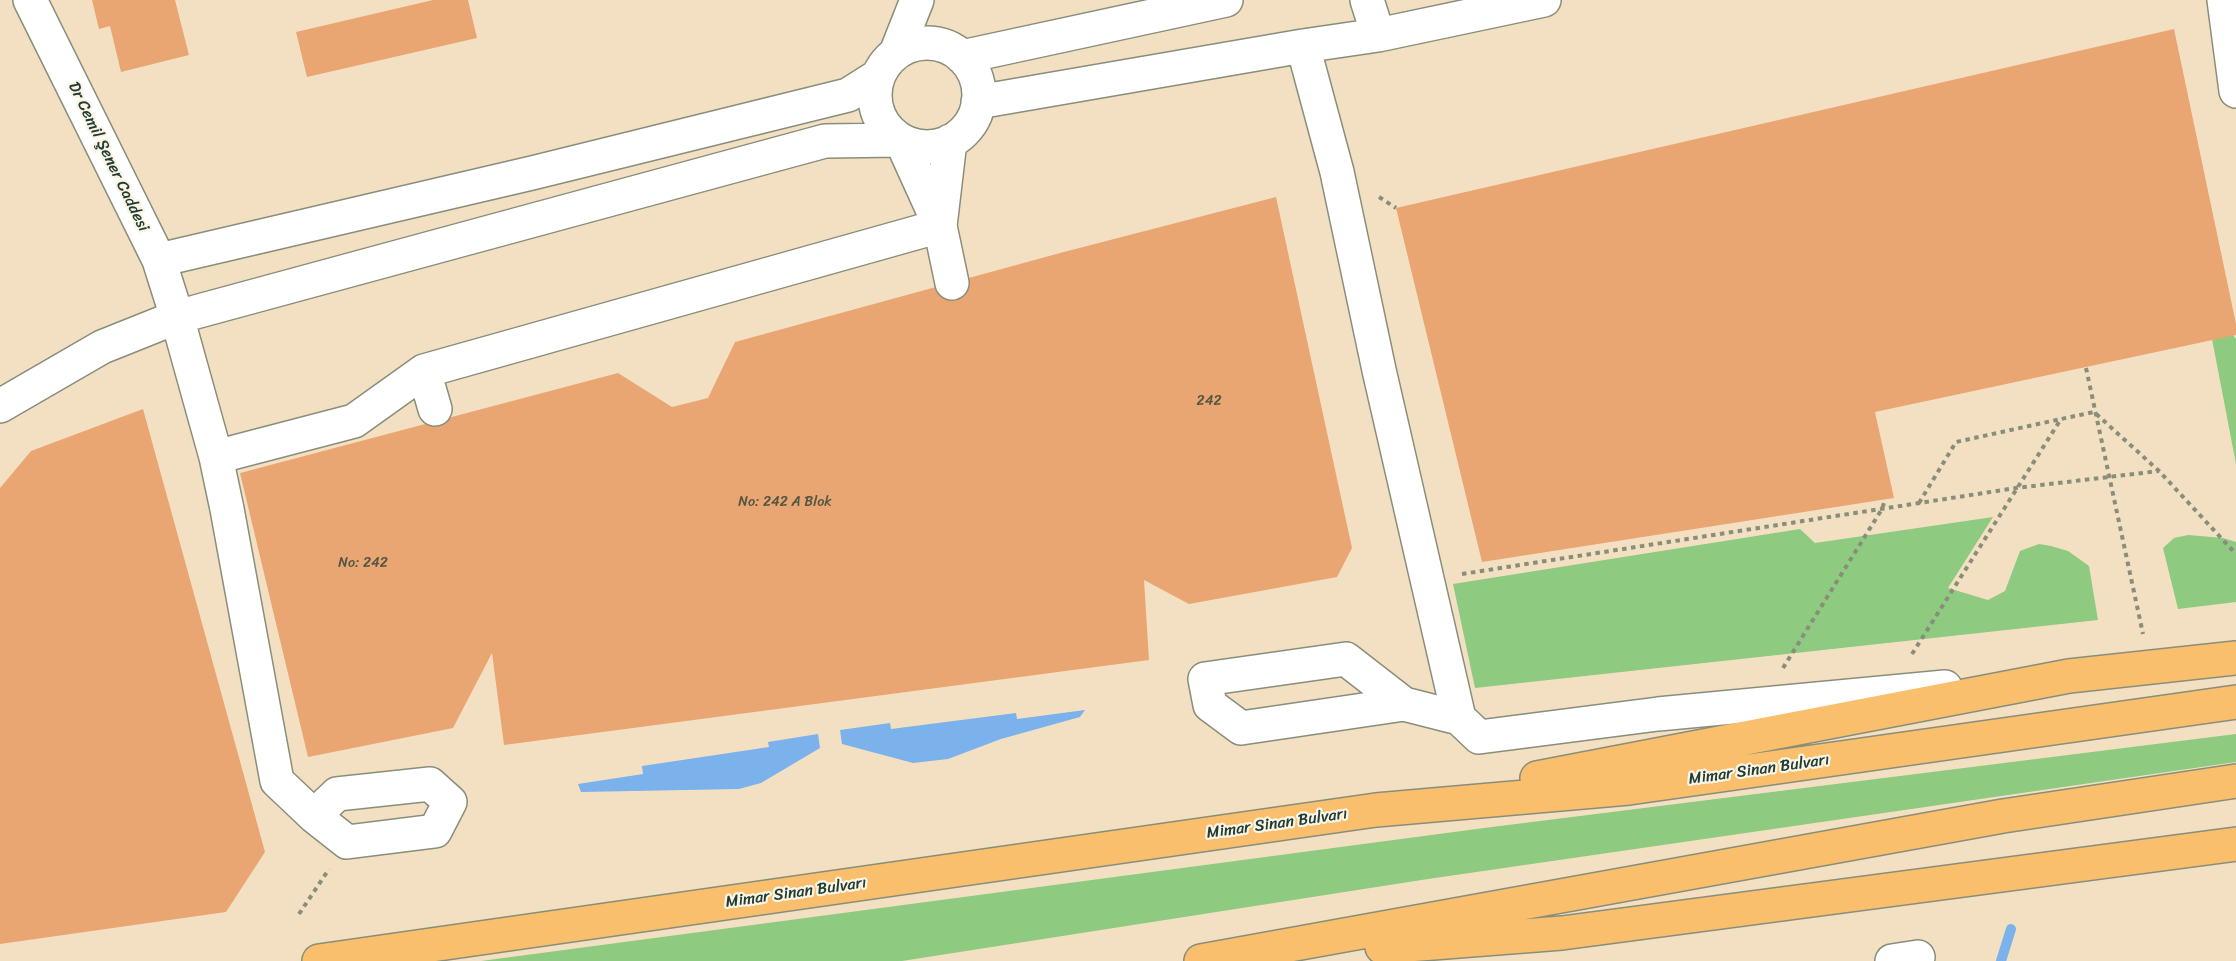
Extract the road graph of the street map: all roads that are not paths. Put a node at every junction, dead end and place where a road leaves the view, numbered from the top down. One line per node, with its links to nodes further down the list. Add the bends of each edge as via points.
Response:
1 (30, 0): 17 (street, Dr Cemil Şener Caddesi)
2 (917, 0): 11 (street)
3 (922, 0): 10 (street)
4 (1226, 0): 10 (street)
5 (1367, 0): 8 (street)
6 (1544, 0): 8 (street)
7 (2224, 0): 12 (street)
8 (1378, 35): 9 (street)
9 (1303, 46): 13 (street); 28 (street, via 1337,172)
10 (949, 50): 11 (street, via 922,43 908,46); 13 (street, via 972,70)
11 (887, 64): 14 (street, via 875,90 876,105 889,131); 17 (street, via 848,95)
12 (2236, 91)
13 (978, 102): 15 (street, via 964,131)
14 (901, 140): 15 (street, via 917,146); 16 (street); 19 (street, via 825,141)
15 (950, 141): 16 (street)
16 (940, 226): 18 (street); 20 (street)
17 (159, 260): 19 (street, Dr Cemil Şener Caddesi)
18 (952, 283)
19 (177, 317): 21 (street, via 102,347); 23 (street, Dr Cemil Şener Caddesi)
20 (424, 372): 22 (street); 23 (street, via 354,421)
21 (0, 406)
22 (435, 408)
23 (216, 457): 31 (street, Dr Cemil Şener Caddesi, via 277,780)
24 (2236, 658): 25 (highway)
25 (2069, 675): 28 (street, via 1658,714 1479,737); 30 (highway)
26 (2236, 702): 30 (highway, Mimar Sinan Bulvarı, via 1629,788)
27 (1404, 704): 27 (street, via 1347,659 1205,679 1210,705 1241,728); 28 (street)
28 (1459, 718)
29 (2236, 781): 34 (highway, via 2002,816)
30 (1376, 810): 33 (highway, Mimar Sinan Bulvarı)
31 (314, 816): 31 (street, Dr Cemil Şener Caddesi, via 347,842 435,831 450,802 430,784 419,785 337,794)
32 (2236, 844): 34 (highway, via 1562,933)
33 (319, 961)
34 (1204, 961)
35 (1892, 961): 36 (street, via 1918,957)
36 (1917, 961)

